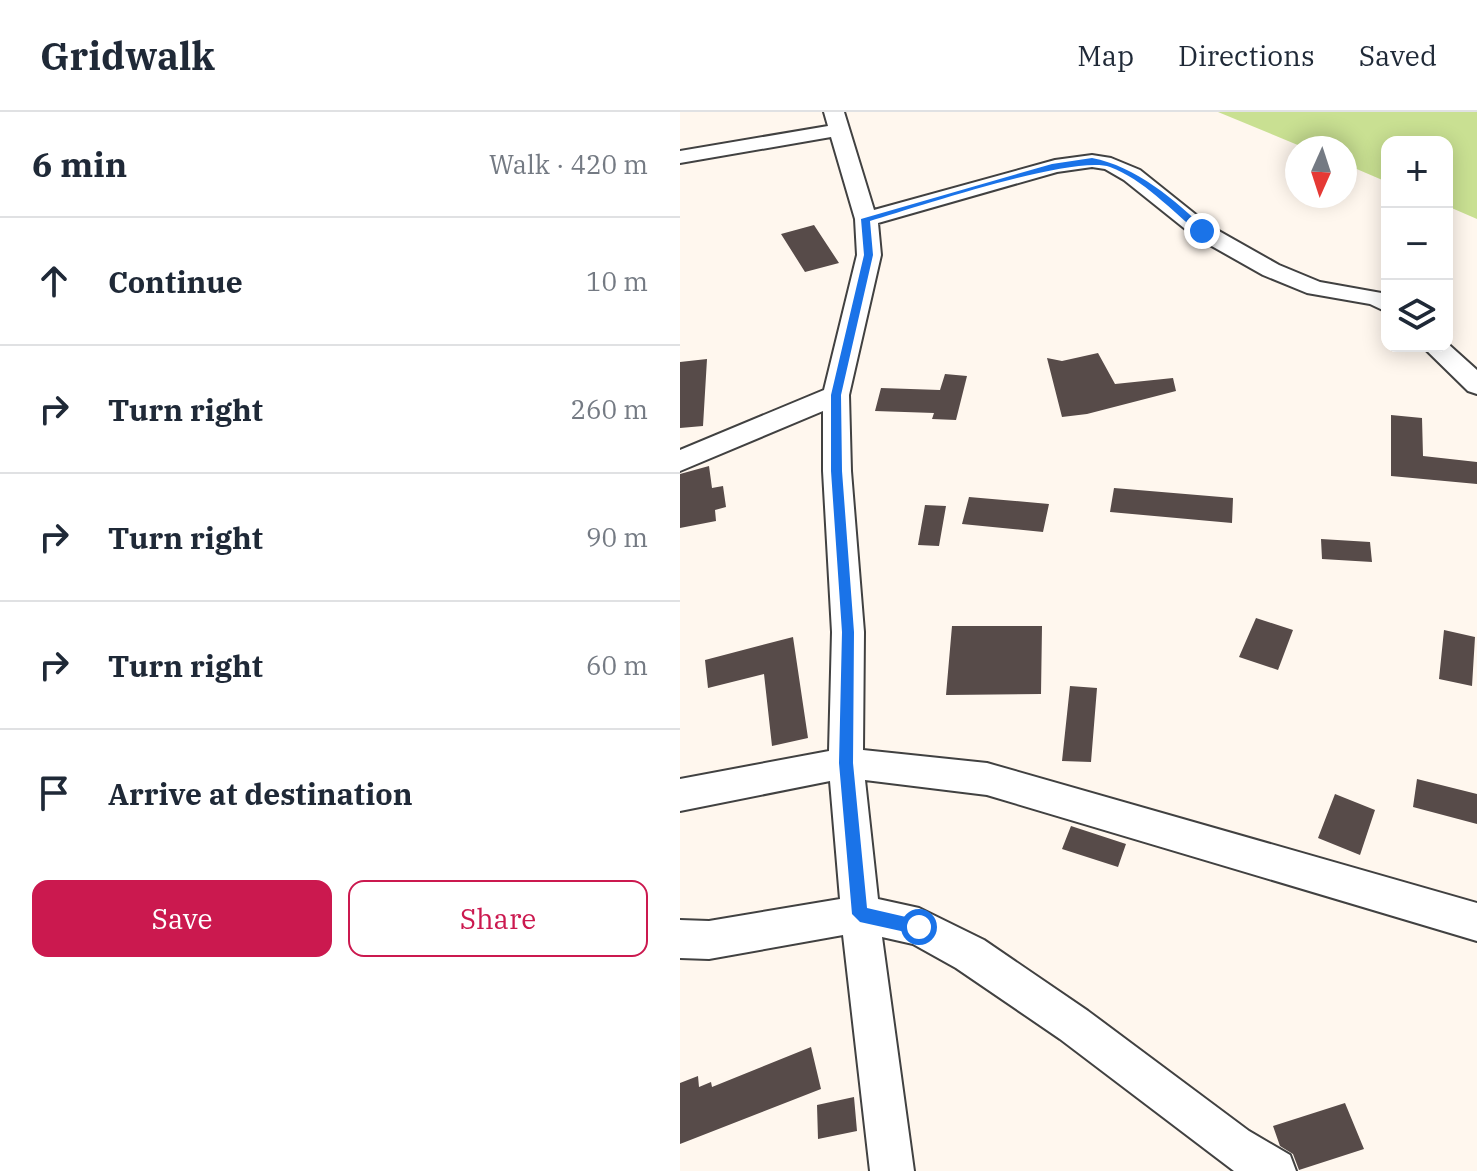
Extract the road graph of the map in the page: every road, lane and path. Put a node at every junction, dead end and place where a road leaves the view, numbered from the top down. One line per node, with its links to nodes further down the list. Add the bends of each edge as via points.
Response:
1 (836, 121): 2 (street); 3 (street)
2 (680, 157)
3 (866, 219): 4 (street, via 1055,166 1111,164 1202,231 1271,270 1315,288); 7 (street, via 869,255)
4 (1381, 300)
5 (1441, 352): 6 (street)
6 (1477, 385)
7 (836, 395): 8 (street); 9 (street, via 848,632)
8 (680, 461)
9 (846, 763): 10 (street); 11 (street); 12 (street, via 987,779)
10 (680, 795)
11 (860, 914): 13 (street, via 709,940); 14 (street); 15 (street, via 919,927 970,954)
12 (1477, 922)
13 (680, 939)
14 (892, 1171)
15 (1274, 1171)

